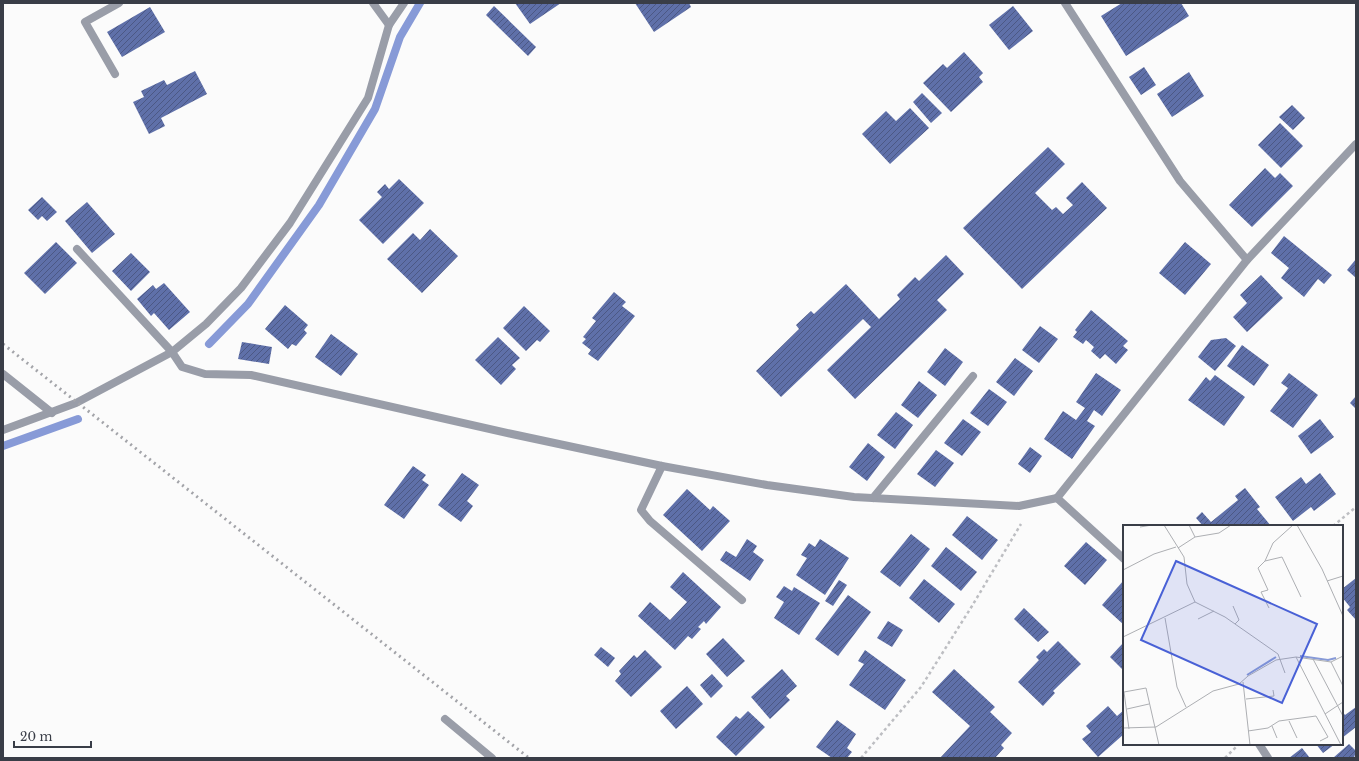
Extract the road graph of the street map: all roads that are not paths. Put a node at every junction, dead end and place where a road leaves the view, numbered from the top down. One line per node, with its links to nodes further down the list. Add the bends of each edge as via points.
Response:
1 (119, 3): 6 (street, via 85,22)
2 (373, 3): 5 (street)
3 (404, 3): 5 (street)
4 (1065, 3): 9 (street, via 1180,180)
5 (389, 25): 10 (street, via 368,98 290,224 241,288 206,324)
6 (115, 74)
7 (1356, 144): 9 (street)
8 (77, 249): 10 (street)
9 (1247, 260): 17 (street)
10 (172, 352): 13 (street); 15 (street, via 182,366 205,374 251,375)
11 (3, 374): 13 (street)
12 (973, 376): 16 (street)
13 (52, 413): 14 (street)
14 (3, 430)
15 (662, 466): 16 (street, via 766,485); 19 (street, via 641,510 650,521)
16 (874, 498): 17 (street, via 1019,506)
17 (1057, 498): 18 (street)
18 (1123, 558)
19 (742, 600)
20 (445, 719): 22 (street)
21 (1260, 745): 23 (street)
22 (492, 758)
23 (1268, 758)

